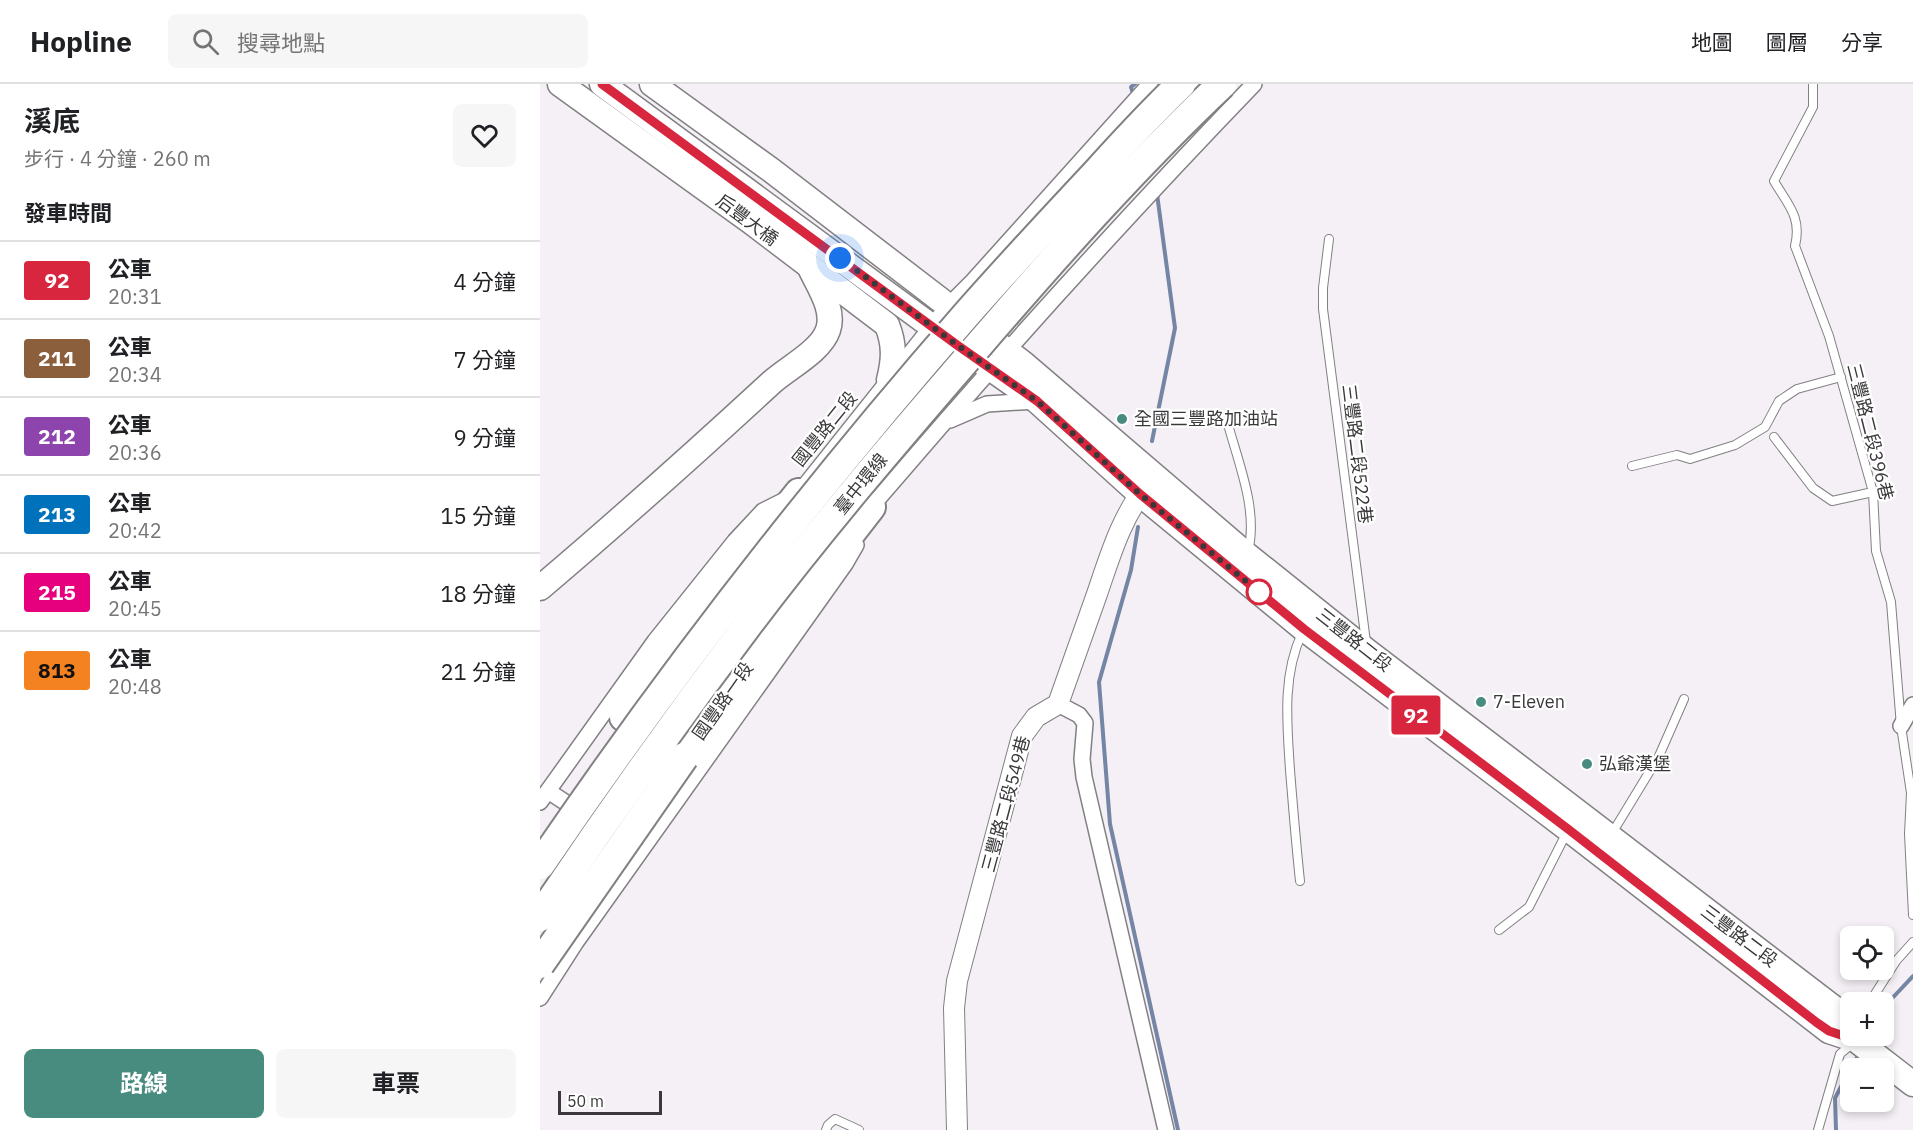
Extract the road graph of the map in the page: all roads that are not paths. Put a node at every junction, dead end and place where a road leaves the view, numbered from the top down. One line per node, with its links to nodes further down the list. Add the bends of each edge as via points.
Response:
1 (560, 84): 10 (main road, 后豐大橋)
2 (602, 84): 12 (main road, 后豐大橋)
3 (652, 84): 11 (main road)
4 (1150, 84): 11 (street, 國豐路二段)
5 (1254, 84): 8 (street)
6 (1812, 84): 15 (lane, 三豐路二段396巷, via 1813,107 1774,181 1797,220 1795,246)
7 (1200, 85): 8 (street); 13 (street); 41 (highway, 臺中環線, bridge, via 1017,256 920,368 812,498 694,651); 44 (highway, 臺中環線, bridge, via 1135,172 1033,282 798,560 608,816)
8 (1224, 115): 14 (street)
9 (1329, 239): 31 (lane, 三豐路二段522巷, via 1323,309)
10 (808, 266): 16 (main road, 后豐大橋, via 887,325 894,358); 29 (main road, via 826,299 830,327 824,339)
11 (948, 306): 12 (street, 國豐路二段); 13 (main road, 三豐路二段)
12 (932, 325): 13 (main road, 三豐路二段); 16 (street, 國豐路二段)
13 (966, 336): 14 (main road, 三豐路二段); 28 (highway, via 843,485)
14 (999, 360): 17 (main road, 三豐路二段); 19 (street); 22 (main road, 三豐路二段, via 1033,371)
15 (1841, 377): 21 (lane, via 1797,390 1779,401 1765,427 1735,445 1690,459 1677,454); 23 (lane, 三豐路二段396巷)
16 (889, 380): 24 (street, 國豐路二段)
17 (1037, 401): 19 (street, via 987,404 953,417); 25 (main road, 三豐路二段)
18 (1229, 428): 27 (lane, via 1249,507 1252,538)
19 (938, 429): 26 (street, 國豐路一段)
20 (1774, 437): 23 (lane, via 1813,488 1832,501)
21 (1632, 466)
22 (1155, 476): 25 (street); 27 (main road, 三豐路二段)
23 (1873, 492): 35 (lane, 三豐路二段396巷, via 1876,551 1891,602)
24 (799, 493): 36 (street, 國豐路二段, via 763,512 735,541 655,641); 38 (highway, via 624,717)
25 (1140, 494): 30 (main road, 三豐路二段); 33 (street, via 1112,550)
26 (871, 507): 28 (highway); 40 (street, 國豐路一段, via 845,564)
27 (1247, 555): 31 (main road, 三豐路二段)
28 (824, 567): 48 (highway, bridge, via 608,863)
29 (540, 588)
30 (1304, 629): 31 (main road, 三豐路二段); 42 (lane, via 1293,652 1287,693)
31 (1362, 661): 37 (main road, 三豐路二段)
32 (1684, 699): 39 (lane, via 1659,756)
33 (1058, 704): 58 (street, 三豐路二段549巷, via 1036,717 1022,736 957,981); 59 (street, via 1079,715 1085,723 1084,777)
34 (1913, 705): 35 (street)
35 (1901, 726): 43 (lane, 三豐路二段396巷, via 1911,793)
36 (544, 796): 40 (street)
37 (1574, 821): 39 (main road, 三豐路二段); 45 (lane, via 1530,907); 52 (main road, 三豐路二段, via 1829,1031)
38 (540, 836)
39 (1610, 837): 51 (main road, 三豐路二段)
40 (641, 851): 46 (street, 國豐路一段)
41 (540, 865)
42 (1299, 881)
43 (1913, 915)
44 (540, 918): 46 (street)
45 (1499, 930)
46 (576, 942): 50 (street, 國豐路一段)
47 (1913, 942): 49 (lane)
48 (540, 964)
49 (1876, 992)
50 (540, 998)
51 (1840, 1013)
52 (1840, 1033)
53 (1846, 1046): 60 (lane, via 1840,1054)
54 (1867, 1046): 55 (main road, 三豐路二段)
55 (1913, 1084)
56 (826, 1130): 57 (lane, via 835,1119)
57 (859, 1130)
58 (957, 1130)
59 (1166, 1130)
60 (1818, 1130)

